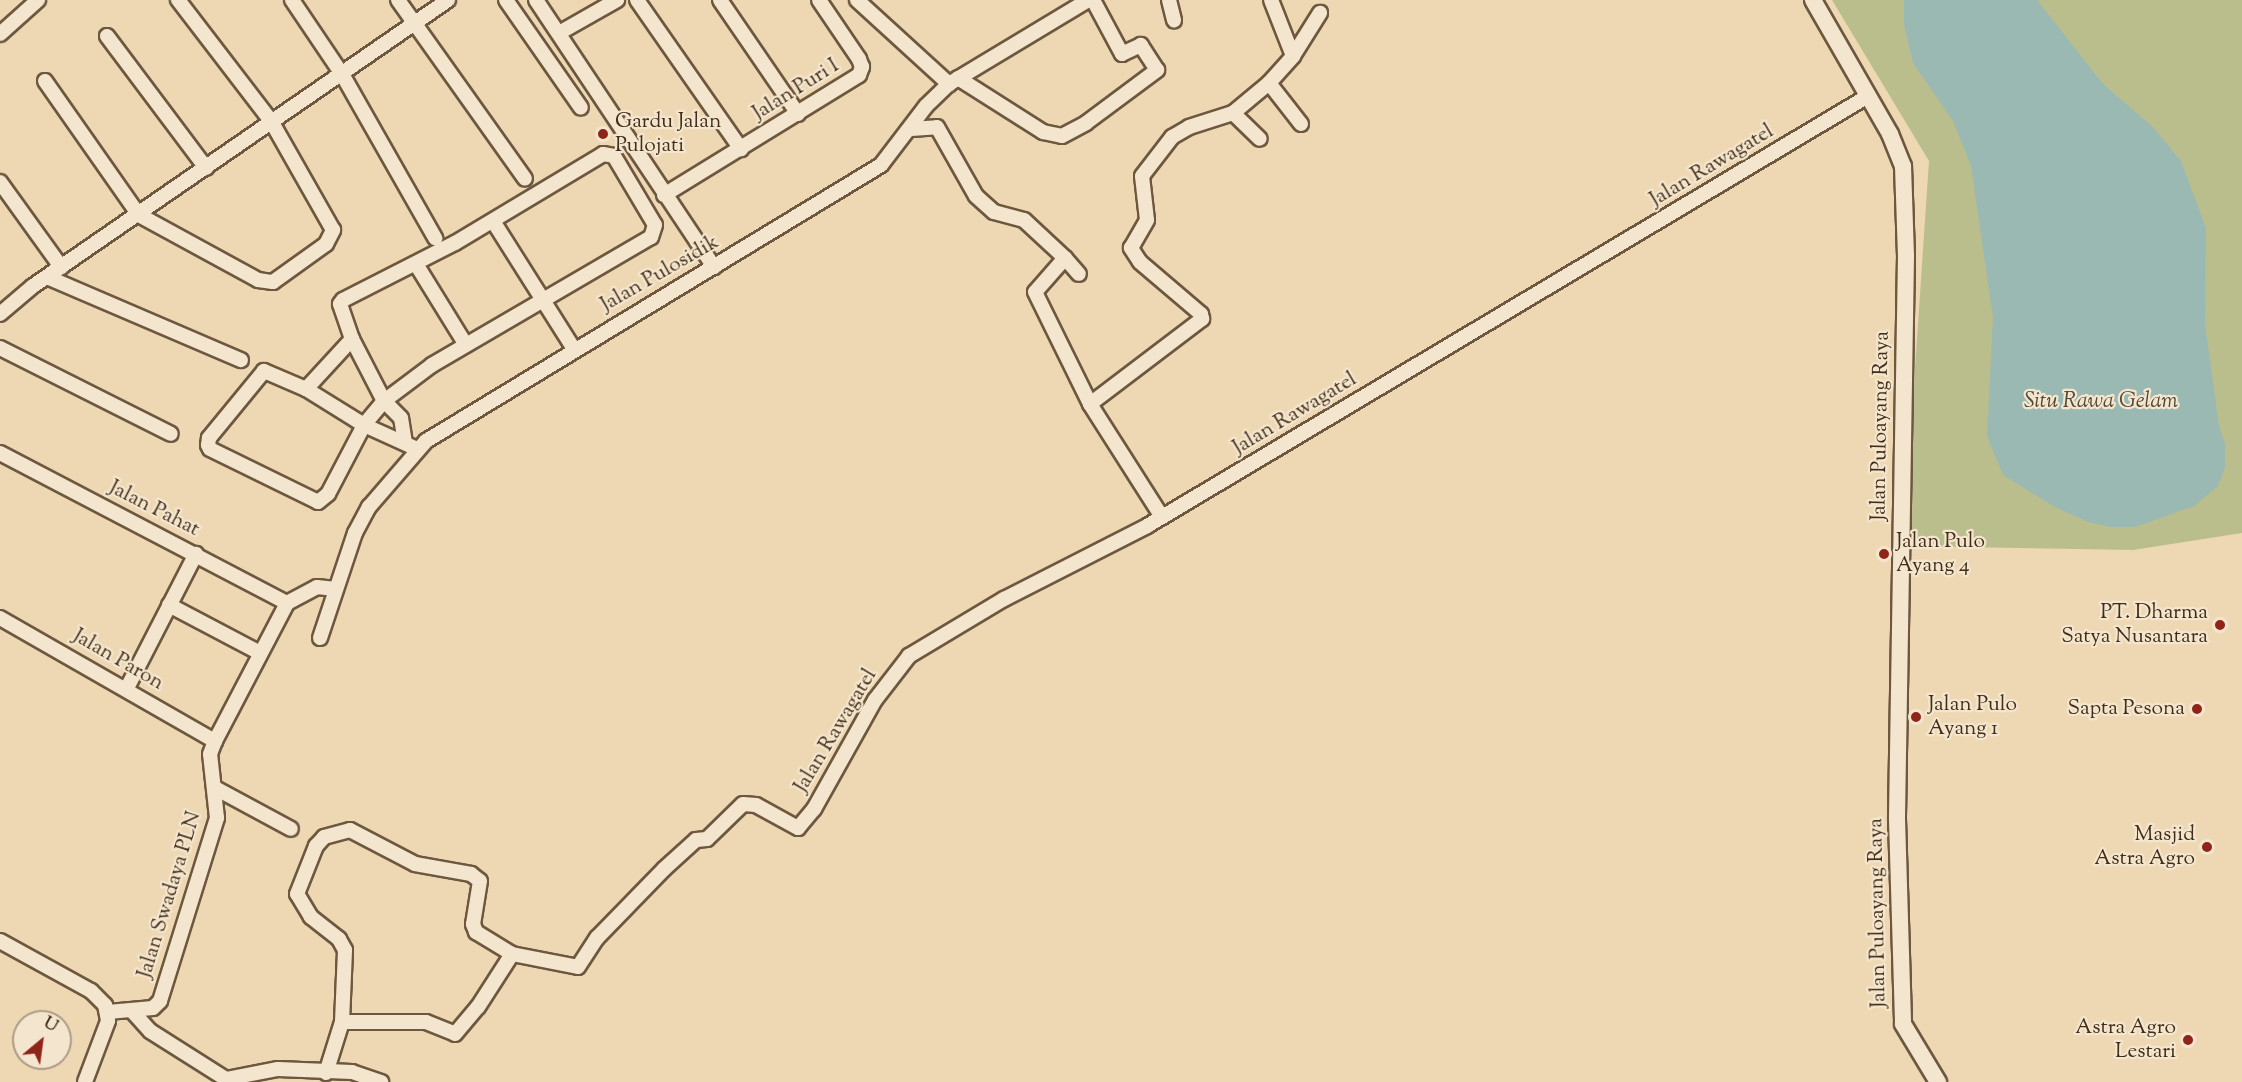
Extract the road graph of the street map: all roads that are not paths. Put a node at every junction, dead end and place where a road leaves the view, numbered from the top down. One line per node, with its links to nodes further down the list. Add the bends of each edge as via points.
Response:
1 (38, 0): 21 (street)
2 (178, 0): 33 (street)
3 (292, 0): 25 (street)
4 (398, 0): 20 (street)
5 (448, 0): 20 (street)
6 (506, 0): 30 (street)
7 (536, 0): 22 (street)
8 (617, 0): 22 (street)
9 (638, 0): 37 (street, Jalan Puri I)
10 (720, 0): 32 (street)
11 (819, 0): 32 (street, Jalan Puri I, via 862,67 859,75)
12 (857, 0): 27 (street)
13 (1088, 0): 27 (street, Jalan Pulosidik)
14 (1093, 0): 27 (street, via 1122,54 1141,45 1157,70 1062,136 1028,124)
15 (1169, 0): 19 (street)
16 (1270, 0): 24 (street)
17 (1813, 0): 29 (street, Jalan Puloayang Raya)
18 (1320, 13): 24 (street)
19 (1174, 20)
20 (414, 24): 25 (street); 39 (street)
21 (0, 33)
22 (559, 33): 41 (street)
23 (107, 36): 38 (street)
24 (1293, 56): 28 (street)
25 (342, 74): 33 (street); 44 (street)
26 (45, 81): 42 (street)
27 (953, 81): 35 (street, Jalan Pulosidik, via 926,106)
28 (1269, 83): 31 (street); 34 (street)
29 (1868, 96): 65 (street, Jalan Rawagatel); 86 (street, Jalan Puloayang Raya, via 1898,151 1905,191 1898,819 1903,1024)
30 (581, 108)
31 (1233, 113): 36 (street); 60 (street, via 1189,127 1172,137 1144,170 1141,184 1147,220 1131,248 1140,262 1201,314 1202,319)
32 (798, 114): 37 (street, Jalan Puri I)
33 (271, 122): 38 (street); 42 (street, via 333,230 326,244 273,282 258,280)
34 (1301, 124)
35 (911, 129): 45 (street, via 937,127 975,196 994,212 1024,220); 48 (street, Jalan Pulosidik, via 881,165)
36 (1260, 139)
37 (741, 149): 41 (street, Jalan Puri I)
38 (206, 168): 42 (street)
39 (525, 179)
40 (0, 182): 47 (street)
41 (664, 195): 48 (street)
42 (140, 215): 47 (street)
43 (494, 221): 46 (street); 51 (street); 51 (street, via 603,154 614,156 656,231)
44 (435, 238)
45 (1065, 258): 49 (street); 60 (street, via 1035,292)
46 (416, 264): 53 (street, via 342,300); 54 (street)
47 (61, 267): 50 (street)
48 (714, 267): 56 (street, Jalan Pulosidik)
49 (1079, 274)
50 (47, 277): 52 (street); 57 (street)
51 (542, 300): 54 (street); 56 (street)
52 (0, 314)
53 (351, 339): 58 (street); 59 (street)
54 (466, 345): 59 (street)
55 (0, 348): 62 (street)
56 (574, 349): 63 (street, Jalan Pulosidik)
57 (241, 360)
58 (306, 389): 61 (street); 61 (street, via 268,372 260,373 209,438 210,449 318,502 328,494)
59 (384, 401): 61 (street); 63 (street, via 401,418)
60 (1090, 404): 65 (street)
61 (364, 425): 63 (street)
62 (171, 434)
63 (411, 446): 67 (street, Jalan Pulosidik, via 355,533)
64 (0, 453): 66 (street, Jalan Pahat)
65 (1162, 517): 78 (street, Jalan Rawagatel, via 1004,599 909,656 875,700 802,824 794,829 747,802 707,839 696,840 664,869 597,938 578,967)
66 (196, 554): 68 (street, Jalan Pahat); 69 (street)
67 (336, 589): 68 (street, via 317,587); 71 (street, Jalan Pulosidik)
68 (287, 603): 72 (street, Jalan Swadaya PLN)
69 (170, 605): 72 (street); 73 (street)
70 (0, 618): 73 (street, Jalan Paron)
71 (320, 638)
72 (260, 653): 74 (street, Jalan Swadaya PLN)
73 (127, 688): 74 (street, Jalan Paron)
74 (215, 741): 75 (street, Jalan Swadaya PLN, via 210,754)
75 (216, 788): 76 (street); 80 (street, Jalan Swadaya PLN, via 218,818 162,996 153,1008)
76 (291, 829)
77 (0, 941): 79 (street, via 91,991)
78 (512, 954): 81 (street, via 478,1007 455,1034 426,1022); 81 (street, via 476,932 473,924 480,885 476,877 415,864 350,830 324,837 316,846 297,894 311,917 343,944)
79 (108, 1012): 80 (street, Jalan Swadaya PLN); 84 (street)
80 (133, 1012): 83 (street, via 150,1030 226,1079)
81 (342, 1022): 82 (street)
82 (326, 1073): 83 (street); 85 (street, via 352,1072)
83 (275, 1075)
84 (85, 1082)
85 (381, 1082)
86 (1938, 1082)

